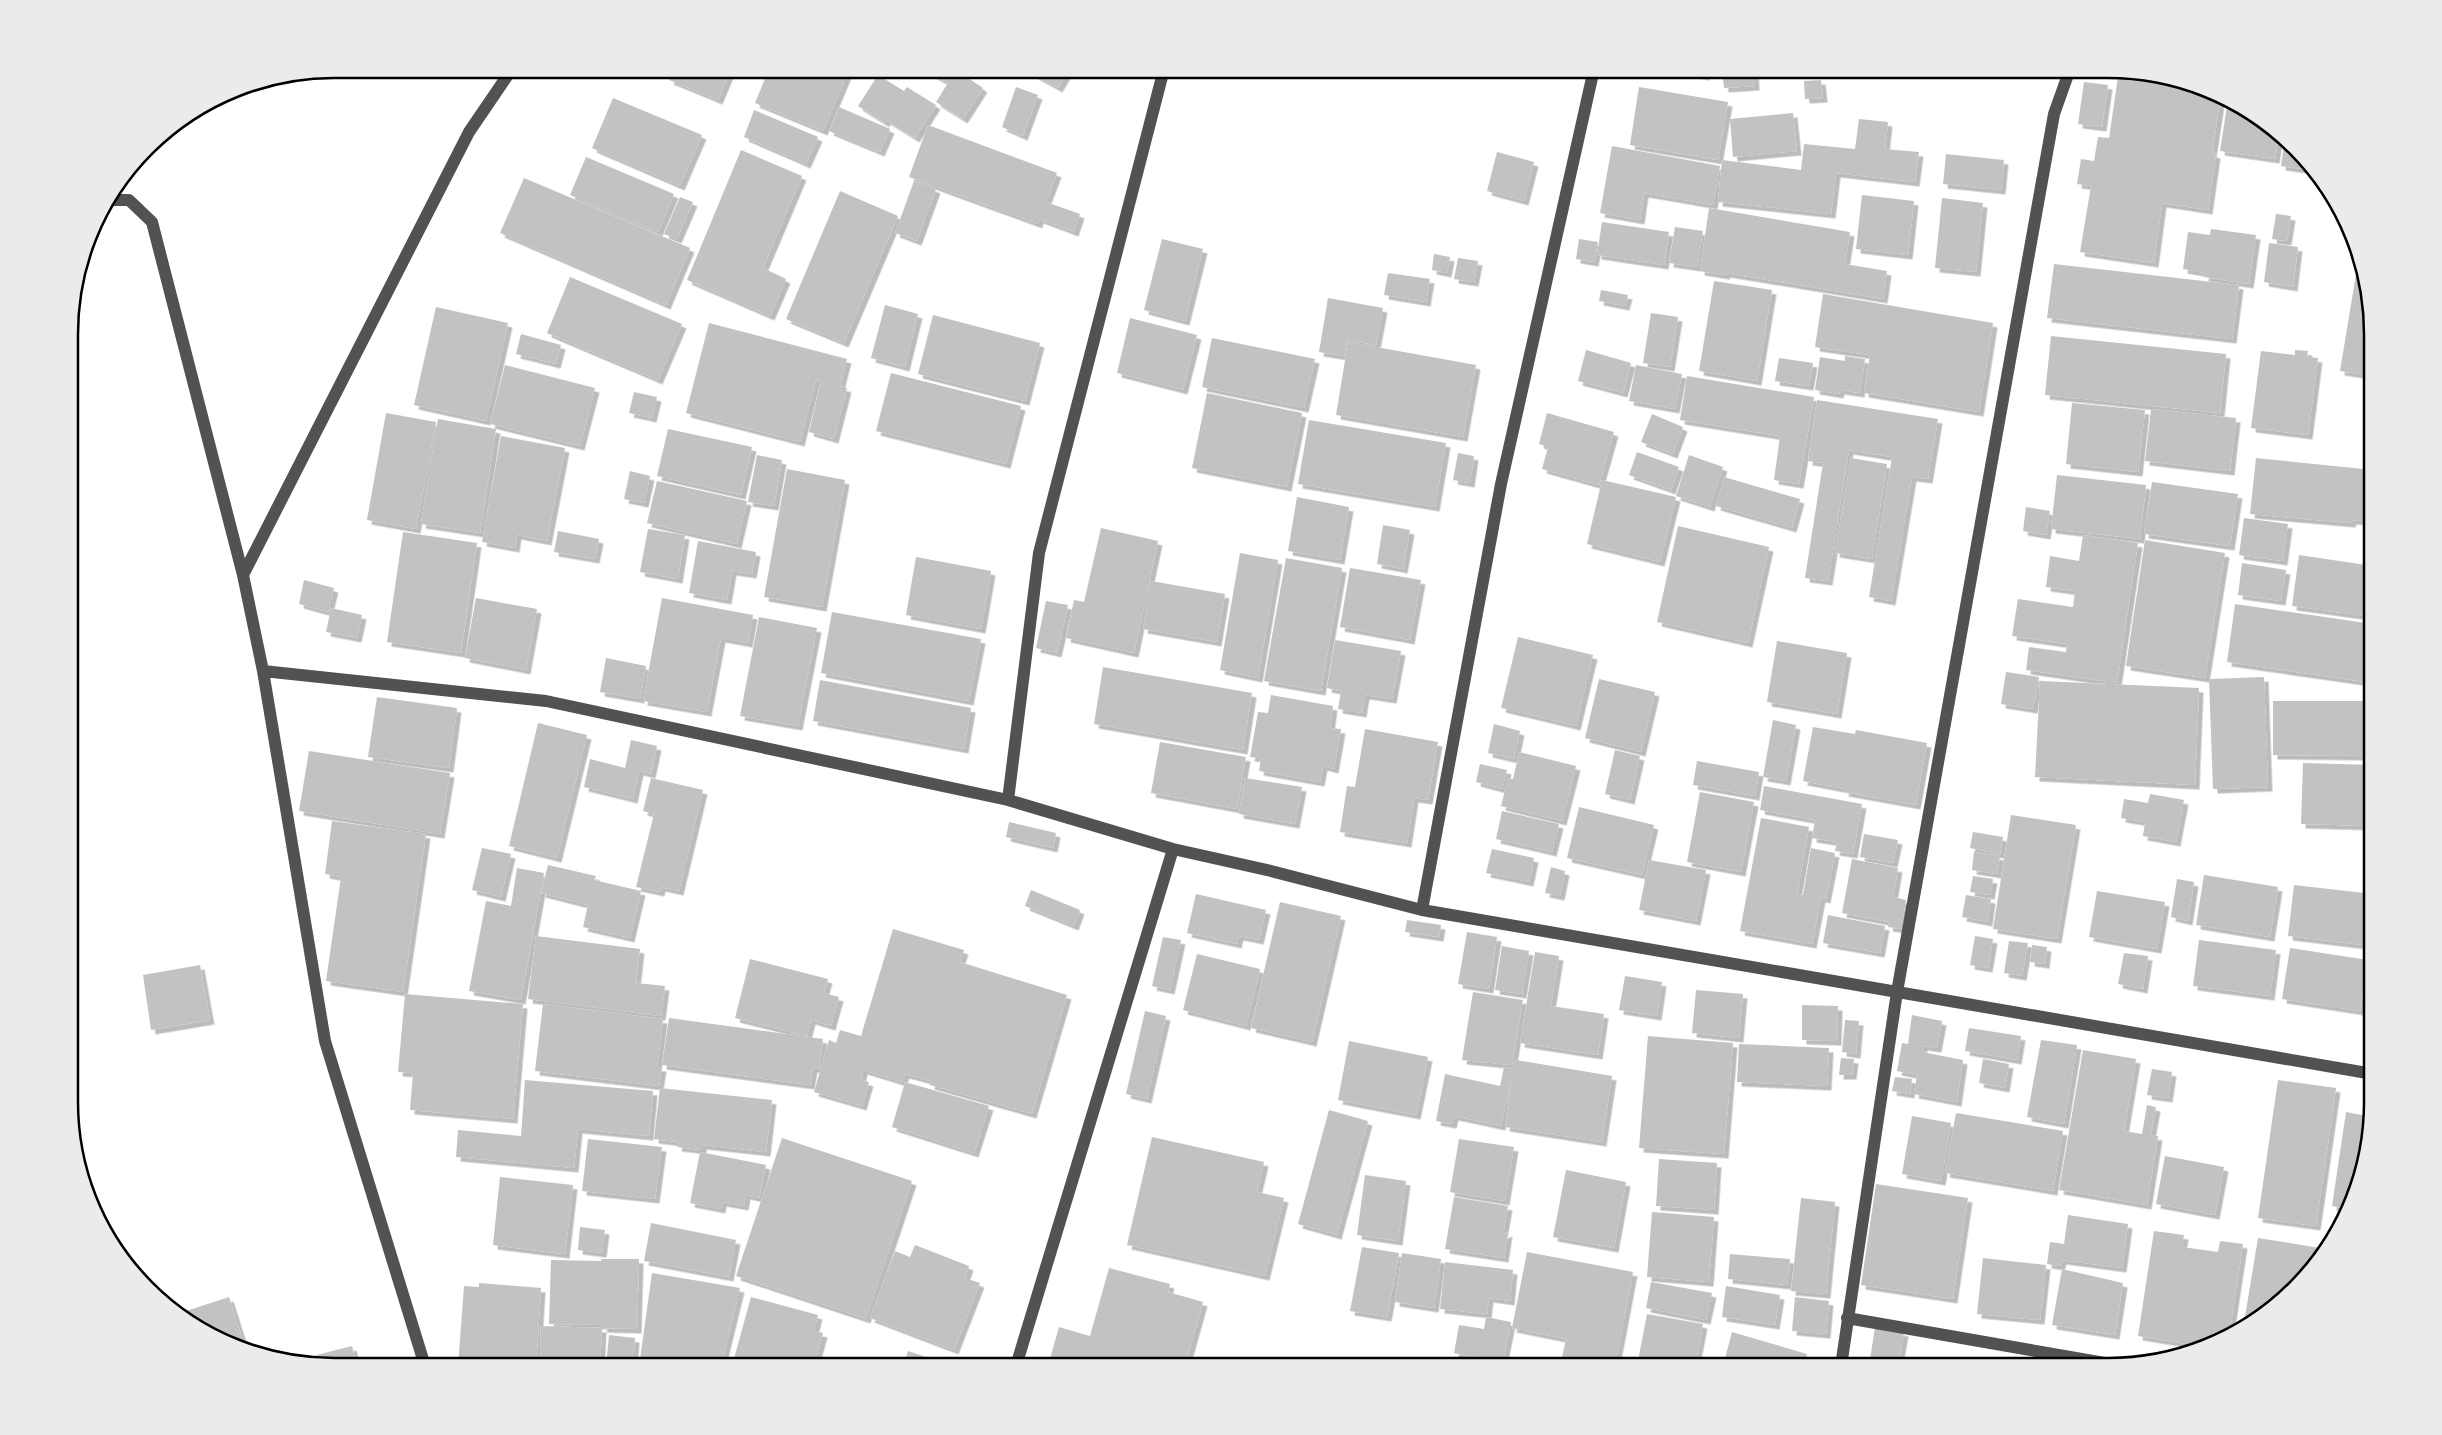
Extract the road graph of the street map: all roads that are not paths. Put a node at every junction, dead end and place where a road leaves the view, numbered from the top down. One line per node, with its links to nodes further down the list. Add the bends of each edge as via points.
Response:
1 (506, 78): 6 (street, via 469,132)
2 (1162, 78): 8 (street, via 1039,553)
3 (1592, 78): 10 (street, via 1501,484)
4 (2067, 78): 11 (street, via 2054,114)
5 (115, 200): 6 (street, via 129,200 152,222)
6 (242, 575): 7 (street)
7 (263, 671): 8 (street, via 546,701); 14 (street, via 325,1041)
8 (1008, 800): 9 (street)
9 (1173, 849): 10 (street); 15 (street)
10 (1422, 910): 11 (street)
11 (1897, 992): 12 (street); 13 (street)
12 (2364, 1072)
13 (1847, 1318): 16 (street); 17 (street)
14 (423, 1358)
15 (1018, 1358)
16 (1842, 1358)
17 (2076, 1358)

